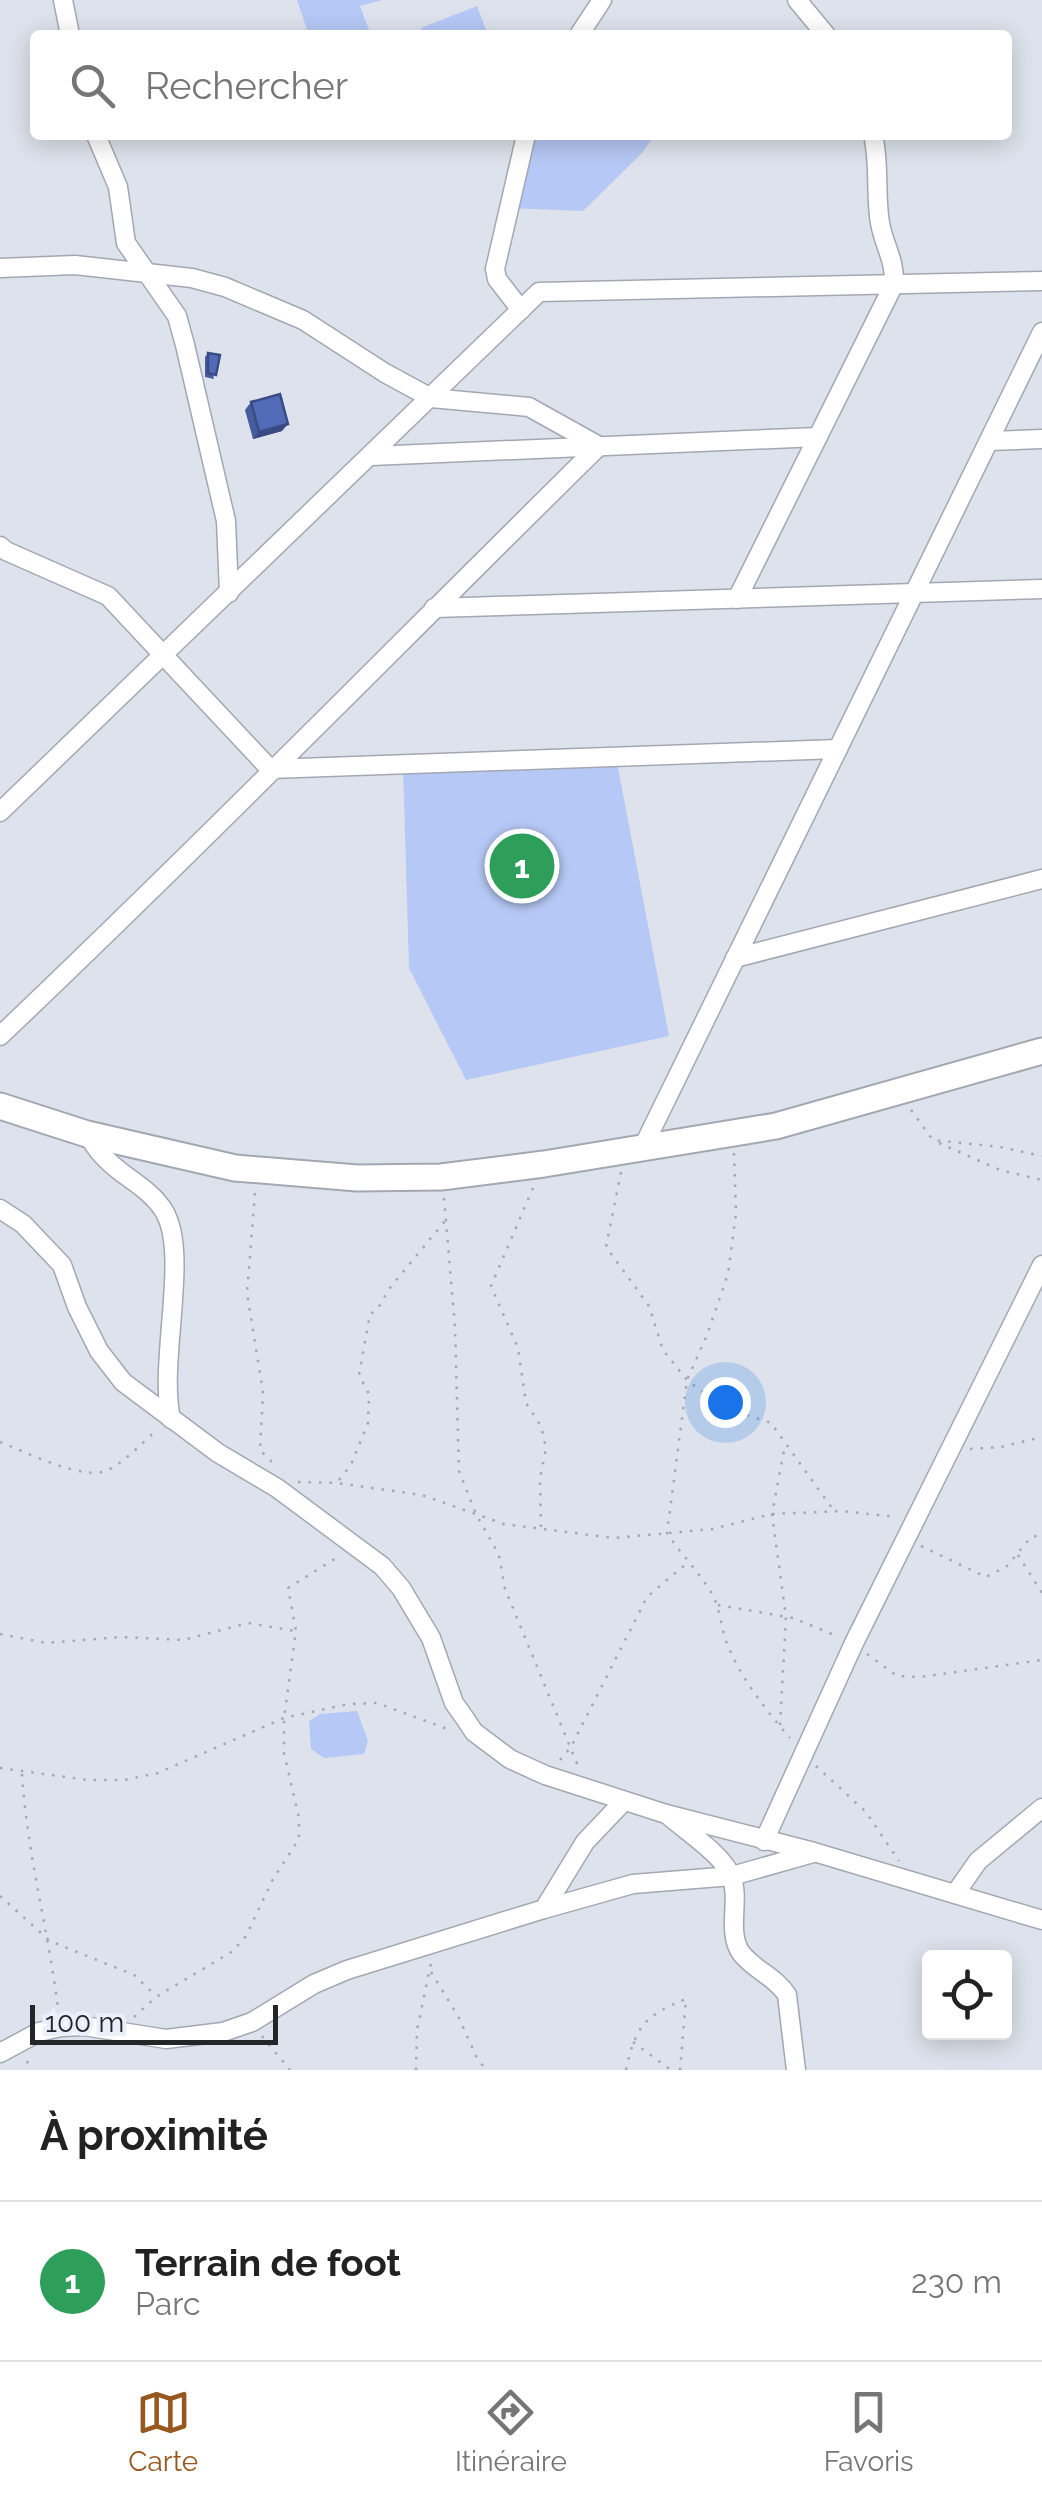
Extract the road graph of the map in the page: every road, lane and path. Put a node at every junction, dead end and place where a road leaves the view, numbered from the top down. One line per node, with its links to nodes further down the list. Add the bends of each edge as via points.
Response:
1 (64, 0): 4 (street)
2 (602, 0): 5 (street)
3 (798, 0): 6 (street)
4 (69, 30)
5 (582, 30)
6 (822, 30)
7 (98, 140): 11 (street, via 118,187 126,243)
8 (525, 140): 14 (street, via 495,268)
9 (873, 140): 13 (street, via 879,220)
10 (0, 268): 11 (street, via 75,265)
11 (147, 274): 16 (street, via 225,287 303,320); 24 (street, via 178,316 226,520)
12 (1042, 280): 13 (street)
13 (894, 284): 14 (street, via 539,292); 17 (street)
14 (521, 310): 16 (street)
15 (1042, 332): 19 (street)
16 (431, 398): 20 (street, via 529,406); 21 (street)
17 (818, 437): 20 (street); 26 (street)
18 (1042, 439): 19 (street)
19 (989, 440): 25 (street)
20 (599, 446): 21 (street); 27 (street)
21 (371, 456): 24 (street)
22 (0, 546): 28 (street, via 108,596)
23 (1042, 589): 25 (street)
24 (228, 592): 28 (street)
25 (914, 593): 26 (street); 29 (street)
26 (737, 598): 27 (street)
27 (434, 608): 30 (street)
28 (162, 656): 30 (street); 31 (street)
29 (838, 749): 30 (street); 33 (street)
30 (270, 769): 34 (street)
31 (0, 812)
32 (1042, 880): 33 (street)
33 (735, 958): 41 (street)
34 (0, 1036)
35 (1042, 1051): 36 (main road)
36 (898, 1093): 39 (main road); 40 (path)
37 (0, 1106): 38 (main road)
38 (87, 1134): 44 (main road); 52 (street, via 159,1204 171,1226)
39 (734, 1134): 41 (main road); 51 (path, via 736,1213 728,1274)
40 (933, 1140): 42 (path); 46 (path)
41 (634, 1150): 43 (main road); 51 (path, via 606,1247 650,1306 664,1350)
42 (1042, 1156)
43 (544, 1164): 45 (main road); 63 (path, via 491,1286 518,1348 526,1403 546,1448)
44 (258, 1172): 45 (main road); 58 (path, via 248,1293 263,1392 260,1450)
45 (442, 1177): 49 (path)
46 (1040, 1181): 47 (path)
47 (1042, 1187)
48 (0, 1209): 52 (street, via 62,1265 110,1367)
49 (446, 1220): 57 (path, via 370,1314 359,1375 369,1394 368,1423); 60 (path, via 459,1471)
50 (1042, 1266): 56 (street)
51 (687, 1380): 55 (path, via 722,1406 771,1423); 64 (path)
52 (171, 1419): 54 (path, via 94,1474); 58 (street, via 229,1460)
53 (1042, 1437): 56 (path)
54 (0, 1442)
55 (786, 1442): 59 (path); 61 (path)
56 (950, 1450): 62 (street)
57 (337, 1483): 58 (path); 60 (path, via 422,1495)
58 (284, 1485): 67 (street)
59 (834, 1511): 61 (path); 62 (path)
60 (476, 1514): 63 (path); 80 (path, via 499,1555 505,1589)
61 (772, 1514): 64 (path); 72 (path)
62 (916, 1520): 66 (street)
63 (541, 1528): 64 (path, via 614,1538)
64 (667, 1533): 69 (path)
65 (1042, 1536): 68 (path, via 1030,1537)
66 (906, 1539): 68 (path, via 986,1577); 75 (street)
67 (357, 1545): 73 (path, via 288,1588); 84 (street, via 409,1602 474,1732)
68 (1017, 1554): 70 (path)
69 (687, 1563): 71 (path); 80 (path, via 647,1597)
70 (1042, 1592)
71 (718, 1605): 72 (path); 78 (path, via 737,1666)
72 (786, 1617): 75 (path); 78 (path)
73 (296, 1631): 74 (path, via 248,1624 183,1640 122,1636 46,1643); 77 (path)
74 (0, 1634)
75 (854, 1644): 76 (path, via 897,1676); 81 (street)
76 (1042, 1660)
77 (284, 1718): 79 (path, via 377,1702); 83 (path, via 158,1773 88,1780); 100 (path, via 299,1839 234,1951)
78 (780, 1726): 81 (path)
79 (452, 1730)
80 (571, 1747): 84 (path); 85 (path)
81 (805, 1755): 89 (street); 92 (path, via 866,1812 896,1852)
82 (0, 1768): 83 (path)
83 (22, 1772): 97 (path, via 26,1832)
84 (546, 1776): 85 (street)
85 (587, 1788): 86 (street)
86 (624, 1801): 88 (street); 95 (street, via 585,1842)
87 (1042, 1808): 93 (street, via 978,1861)
88 (666, 1814): 89 (street); 91 (street)
89 (764, 1841): 90 (street)
90 (814, 1852): 91 (street); 92 (street)
91 (732, 1876): 95 (street, via 633,1884); 112 (street, via 740,1952 788,1996)
92 (907, 1881): 93 (street)
93 (956, 1894): 96 (street)
94 (0, 1896): 97 (path)
95 (544, 1909): 98 (street)
96 (1042, 1920)
97 (50, 1941): 100 (path, via 134,1975); 102 (path)
98 (432, 1946): 99 (path); 101 (street, via 314,1984)
99 (430, 1970): 107 (path); 108 (path)
100 (156, 1997): 103 (path)
101 (252, 2022): 103 (street, via 182,2039); 106 (path)
102 (61, 2028): 103 (street); 105 (street)
103 (118, 2031)
104 (632, 2041): 109 (path); 110 (path); 111 (path, via 656,2010 686,1999)
105 (0, 2053)
106 (290, 2070)
107 (416, 2070)
108 (486, 2070)
109 (626, 2070)
110 (671, 2070)
111 (680, 2070)
112 (796, 2070)

